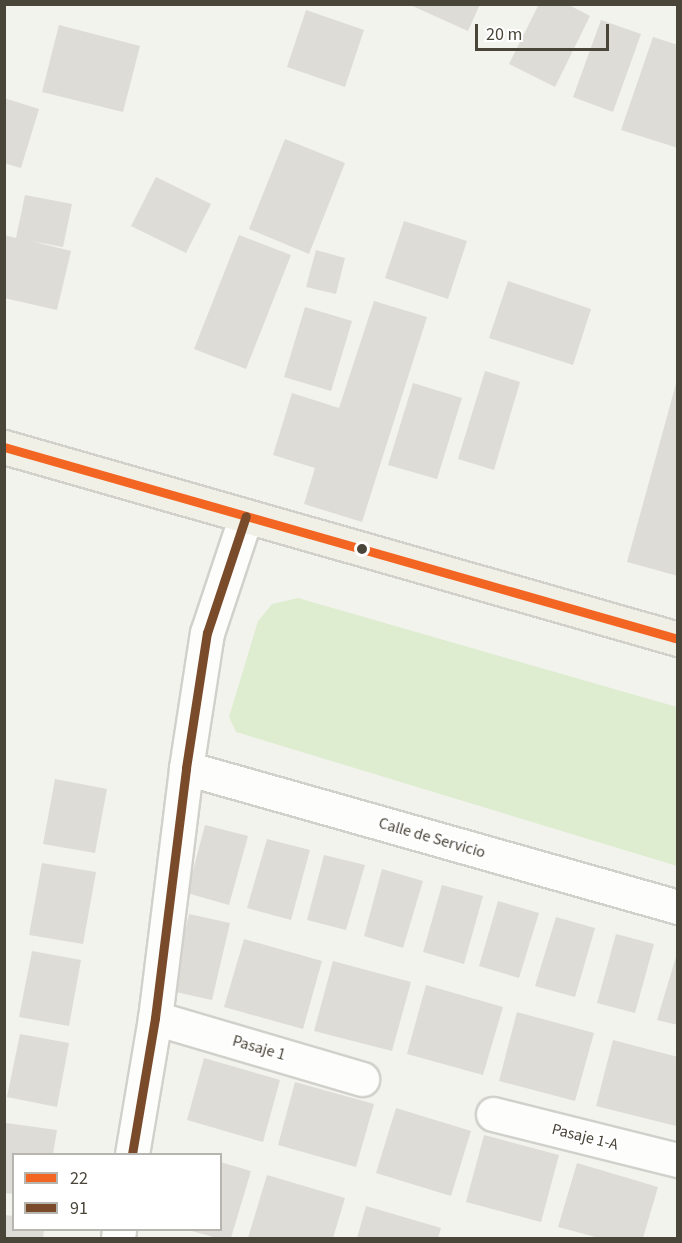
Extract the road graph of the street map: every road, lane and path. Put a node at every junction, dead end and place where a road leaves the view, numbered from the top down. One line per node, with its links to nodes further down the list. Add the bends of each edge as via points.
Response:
1 (4, 447): 2 (main road)
2 (246, 516): 3 (main road); 4 (street, via 207,633)
3 (678, 639)
4 (186, 768): 5 (street, Calle de Servicio); 6 (street)
5 (678, 907)
6 (155, 1018): 7 (street, Pasaje 1); 9 (street)
7 (362, 1078)
8 (493, 1114): 10 (street, Pasaje 1-A)
9 (132, 1153)
10 (678, 1160)

